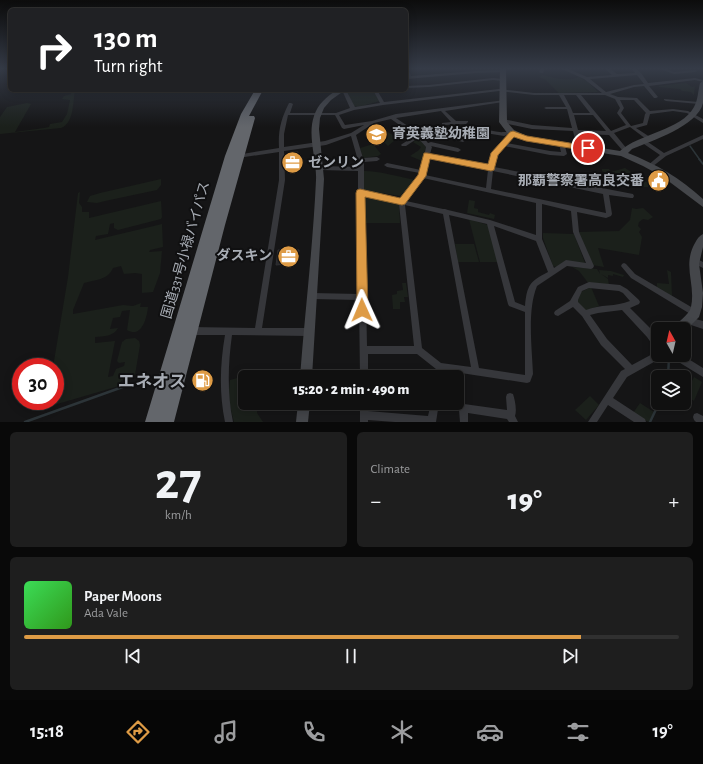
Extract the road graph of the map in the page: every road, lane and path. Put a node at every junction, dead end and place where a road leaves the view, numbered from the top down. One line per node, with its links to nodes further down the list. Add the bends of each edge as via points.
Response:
1 (503, 88): 6 (street)
2 (597, 88): 14 (street)
3 (633, 88): 14 (street)
4 (648, 88): 15 (street)
5 (702, 88): 24 (street)
6 (503, 91): 12 (street); 18 (street); 20 (street, via 436,96)
7 (259, 92): 60 (highway, 国道331号小禄バイパス, via 245,114)
8 (266, 92): 60 (highway, 国道331号小禄バイパス)
9 (340, 92): 31 (street, via 328,99)
10 (344, 92): 23 (street)
11 (378, 92): 20 (street)
12 (561, 94): 13 (street); 22 (street)
13 (577, 94): 14 (street); 30 (street)
14 (604, 94): 16 (street)
15 (656, 97)
16 (617, 98): 26 (street, via 635,99); 39 (street, via 622,108 619,113)
17 (666, 100): 24 (street)
18 (503, 102): 25 (street); 33 (street)
19 (291, 104): 27 (street)
20 (383, 104): 23 (street)
21 (546, 108): 22 (street)
22 (569, 108): 29 (street)
23 (353, 109): 28 (street)
24 (698, 109): 26 (street, via 688,112 673,110); 34 (street); 48 (street, via 683,121)
25 (442, 110): 32 (street); 36 (street)
26 (649, 113): 39 (street, via 645,124)
27 (286, 114): 31 (street); 55 (street, via 281,134)
28 (336, 114): 31 (street); 35 (street, via 344,127)
29 (571, 114): 30 (street); 41 (street)
30 (594, 114): 43 (street)
31 (317, 115): 49 (street, via 315,124)
32 (392, 117): 35 (street); 45 (street)
33 (503, 121): 41 (street, via 532,128); 42 (street)
34 (703, 121)
35 (372, 122): 44 (street)
36 (454, 122): 37 (street); 38 (street)
37 (466, 122)
38 (444, 124)
39 (631, 127): 43 (street); 48 (street)
40 (479, 130): 42 (street)
41 (575, 131): 43 (street); 54 (street)
42 (512, 133): 50 (street); 51 (street)
43 (610, 133): 57 (street)
44 (353, 134): 49 (street); 62 (street)
45 (419, 137): 47 (street, via 439,134); 52 (street); 53 (street)
46 (701, 139): 59 (street)
47 (463, 140)
48 (646, 140): 57 (street); 59 (street)
49 (318, 144): 55 (street); 65 (street)
50 (502, 144): 51 (street, via 564,154); 66 (street, via 494,155)
51 (562, 144): 54 (street)
52 (404, 145)
53 (427, 145): 56 (street); 58 (street)
54 (580, 147): 57 (street)
55 (282, 150): 60 (street); 99 (street, via 282,180)
56 (458, 150)
57 (624, 152): 64 (street)
58 (427, 155): 66 (street); 68 (street)
59 (664, 155): 64 (street)
60 (235, 156): 97 (highway, 国道331号小禄バイパス); 122 (highway, 国道331号小禄バイパス)
61 (377, 159): 62 (street)
62 (361, 160): 67 (street)
63 (387, 165): 68 (street)
64 (650, 166): 73 (street)
65 (321, 168): 67 (street); 87 (street)
66 (491, 168): 69 (street); 70 (street)
67 (361, 169): 71 (street)
68 (422, 174): 69 (street); 74 (street)
69 (488, 191): 75 (street)
70 (606, 192): 72 (street); 77 (street, via 609,214 606,216)
71 (360, 193): 74 (street); 88 (street)
72 (631, 196)
73 (700, 197): 76 (street)
74 (402, 202): 78 (street); 103 (street)
75 (539, 202): 77 (street); 81 (street)
76 (703, 204)
77 (574, 210): 85 (street, via 576,232 591,266 566,263)
78 (445, 211): 79 (street); 111 (street)
79 (490, 222): 81 (street); 91 (street, via 512,304)
80 (703, 238): 82 (street, via 697,246)
81 (539, 239): 85 (street)
82 (693, 260): 83 (street); 86 (street)
83 (703, 265)
84 (624, 266): 93 (street, via 633,276)
85 (552, 273): 91 (street, via 536,282)
86 (699, 281): 93 (street)
87 (312, 296): 88 (street); 100 (street)
88 (362, 297): 102 (street)
89 (574, 303): 90 (street, via 578,292 587,286 620,288 636,302); 92 (street); 94 (street)
90 (625, 308): 94 (street, via 602,309); 101 (street)
91 (528, 310): 111 (street, via 527,379)
92 (558, 313)
93 (695, 313): 95 (street)
94 (585, 314): 107 (street, via 604,342)
95 (688, 321): 96 (street)
96 (703, 325)
97 (190, 331): 98 (street); 123 (highway, 国道331号小禄バイパス)
98 (229, 331): 99 (street); 124 (street, via 225,357 224,401)
99 (258, 331): 100 (street)
100 (309, 332): 108 (street)
101 (651, 335)
102 (363, 350): 103 (street); 109 (street)
103 (418, 350): 106 (street)
104 (651, 360): 107 (street)
105 (686, 362): 112 (street)
106 (440, 367): 110 (street); 111 (street)
107 (630, 369): 114 (street)
108 (306, 370)
109 (364, 370)
110 (440, 370)
111 (476, 372)
112 (703, 373)
113 (510, 397): 120 (street)
114 (607, 399): 127 (street); 128 (street)
115 (464, 408): 120 (street)
116 (303, 410): 125 (street)
117 (434, 410): 121 (street)
118 (463, 410): 126 (street)
119 (364, 419): 121 (street)
120 (512, 419)
121 (432, 421)
122 (153, 422)
123 (166, 422)
124 (229, 422)
125 (302, 422)
126 (464, 422)
127 (592, 422)
128 (642, 422)

